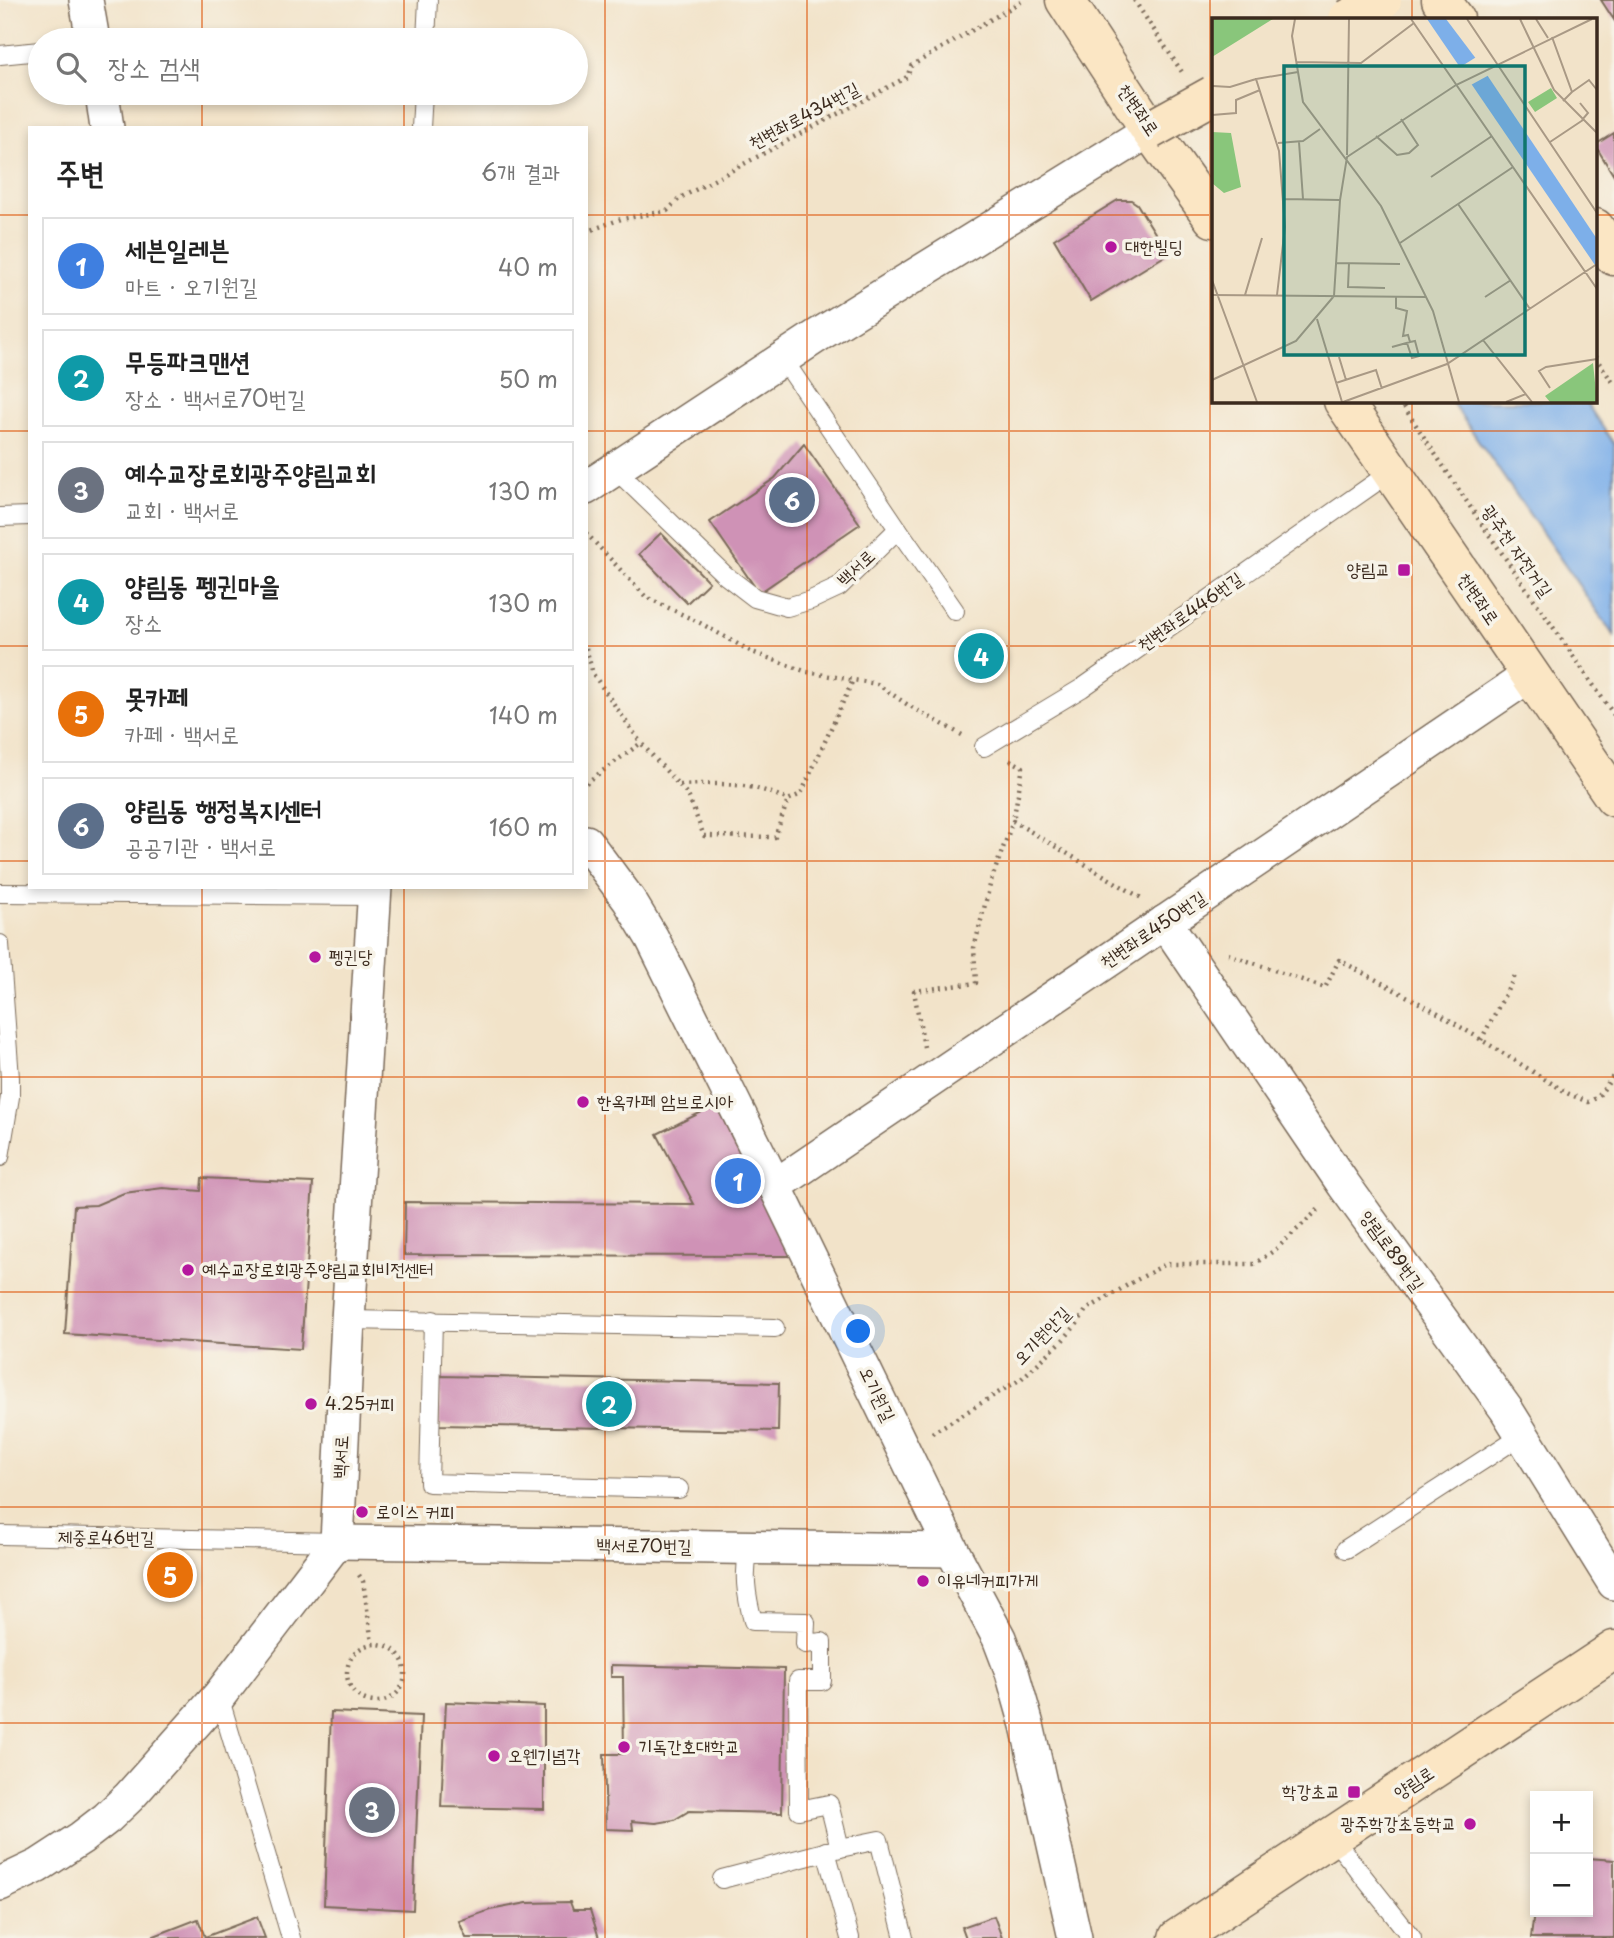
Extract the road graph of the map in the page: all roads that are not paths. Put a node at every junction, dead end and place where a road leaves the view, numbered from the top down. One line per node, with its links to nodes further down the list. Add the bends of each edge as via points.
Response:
1 (86, 0): 8 (street)
2 (428, 0): 9 (lane)
3 (1065, 0): 17 (street, 천변좌로)
4 (1382, 0): 6 (street, bridge)
5 (1441, 0): 7 (street)
6 (1350, 18)
7 (1454, 18)
8 (91, 28)
9 (427, 28)
10 (28, 52): 11 (lane)
11 (0, 55)
12 (1199, 85): 17 (street, bridge)
13 (104, 105): 15 (street)
14 (422, 105): 16 (lane)
15 (107, 126)
16 (421, 126)
17 (1150, 130): 18 (street, 천변좌로); 21 (street)
18 (1212, 217)
19 (1596, 229): 20 (street)
20 (1614, 256)
21 (783, 359): 23 (street); 28 (lane)
22 (1344, 402): 24 (street, 천변좌로)
23 (615, 469): 25 (street); 28 (lane, 백서로, via 725,575 755,598 786,607 839,587)
24 (1392, 471): 30 (street, 천변좌로); 31 (lane, 천변좌로446번길, via 1082,688)
25 (588, 487)
26 (28, 516): 27 (lane)
27 (0, 517)
28 (898, 529): 29 (lane)
29 (955, 611)
30 (1530, 675): 32 (street, 천변좌로); 37 (street, 천변좌로450번길)
31 (984, 747)
32 (1614, 797)
33 (588, 845): 40 (street, 오기원길, via 652,938)
34 (129, 891): 35 (lane); 36 (lane)
35 (374, 892): 41 (street, 백서로)
36 (0, 893)
37 (1169, 929): 40 (street, 천변좌로450번길); 44 (street, 양림로89번길)
38 (0, 943): 39 (lane, via 10,1078)
39 (0, 1157)
40 (775, 1186): 50 (street, 오기원길)
41 (348, 1320): 42 (lane); 47 (street, 백서로)
42 (433, 1320): 43 (lane); 45 (lane, via 429,1483)
43 (775, 1328)
44 (1522, 1435): 49 (lane); 51 (street, 양림로89번길)
45 (679, 1489)
46 (0, 1535): 47 (lane, 제중로46번길)
47 (337, 1542): 48 (street, 백서로70번길); 53 (street)
48 (750, 1547): 50 (street, 백서로70번길); 55 (lane, via 745,1593 753,1621 806,1622 805,1644 822,1643 822,1681 798,1681 799,1810 829,1804)
49 (1346, 1549)
50 (952, 1550): 61 (street, 오기원길, via 1012,1672)
51 (1614, 1583)
52 (1614, 1650): 54 (street, 양림로)
53 (219, 1696): 57 (street, via 107,1818 38,1866); 58 (lane)
54 (1332, 1837): 62 (street, 양림로); 63 (lane)
55 (833, 1850): 56 (lane); 59 (lane); 60 (lane, via 879,1840)
56 (722, 1879)
57 (0, 1884)
58 (291, 1938)
59 (850, 1938)
60 (904, 1938)
61 (1075, 1938)
62 (1178, 1938)
63 (1412, 1938)

